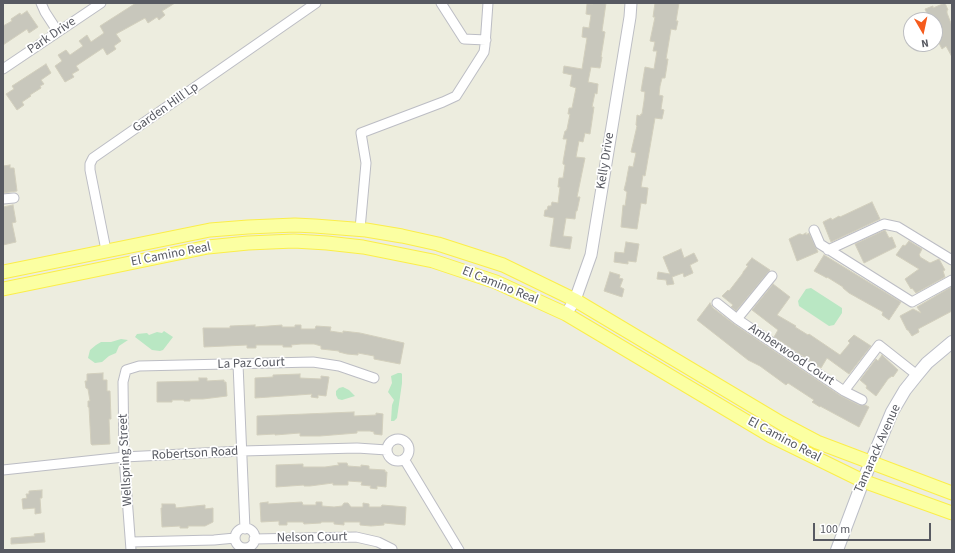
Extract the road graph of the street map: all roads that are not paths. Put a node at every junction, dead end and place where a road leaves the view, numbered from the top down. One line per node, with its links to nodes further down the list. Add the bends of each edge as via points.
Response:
1 (41, 3): 7 (street)
2 (101, 3): 7 (street, Park Drive)
3 (316, 3): 14 (street, Garden Hill Lp, via 94,158 90,170)
4 (441, 3): 8 (street, via 464,39)
5 (488, 3): 8 (street)
6 (631, 3): 21 (street, Kelly Drive, via 591,255)
7 (58, 32): 9 (street, Park Drive)
8 (486, 40): 12 (street, via 484,52 456,96 361,133 366,163)
9 (3, 69)
10 (14, 198): 11 (street)
11 (3, 199)
12 (360, 229): 14 (main road, El Camino Real, via 295,225 248,226 210,230); 21 (main road, El Camino Real, via 438,244 480,257 503,265)
13 (814, 230): 15 (street, via 820,244)
14 (106, 250): 17 (main road, El Camino Real)
15 (828, 250): 16 (street, via 884,224 898,227); 19 (street, via 912,302)
16 (952, 260)
17 (3, 272)
18 (772, 276): 24 (street, Amberwood Court)
19 (952, 280)
20 (3, 289): 23 (main road, El Camino Real, via 208,247 248,243 320,242 363,247 433,261 496,282)
21 (575, 300): 23 (street, Kelly Drive); 36 (main road, El Camino Real, via 781,423 817,442)
22 (717, 303): 24 (street, Amberwood Court)
23 (566, 314): 38 (main road, El Camino Real, via 771,436)
24 (737, 319): 30 (street, Amberwood Court)
25 (952, 342): 28 (main road, Tamarack Avenue)
26 (238, 364): 27 (street, La Paz Court, via 139,366); 29 (street, La Paz Court, via 313,362 339,366); 33 (street)
27 (126, 370): 34 (street, Wellspring Street, via 123,382)
28 (916, 375): 30 (street, Amberwood Court, via 880,345); 36 (main road, Tamarack Avenue, via 889,419)
29 (374, 378)
30 (844, 391): 31 (street, Amberwood Court)
31 (862, 400)
32 (387, 450): 33 (street, Robertson Road, via 357,448); 35 (street, via 388,455 394,460); 35 (street, via 394,440 404,442 409,450)
33 (242, 451): 34 (street, Robertson Road); 41 (street)
34 (124, 457): 37 (street, Robertson Road); 44 (street, Wellspring Street)
35 (404, 460): 47 (street)
36 (872, 462): 38 (main road, Tamarack Avenue); 39 (main road, El Camino Real)
37 (3, 470)
38 (863, 481): 40 (main road, El Camino Real); 48 (main road, Tamarack Avenue)
39 (952, 492)
40 (952, 513)
41 (245, 528): 42 (street, via 237,532); 43 (street, via 252,532)
42 (235, 538): 44 (street); 45 (street, via 237,544)
43 (254, 538): 45 (street, via 251,546); 46 (street, Nelson Court, via 356,537 378,542)
44 (131, 546)
45 (245, 549)
46 (392, 549)
47 (459, 550)
48 (837, 550)

